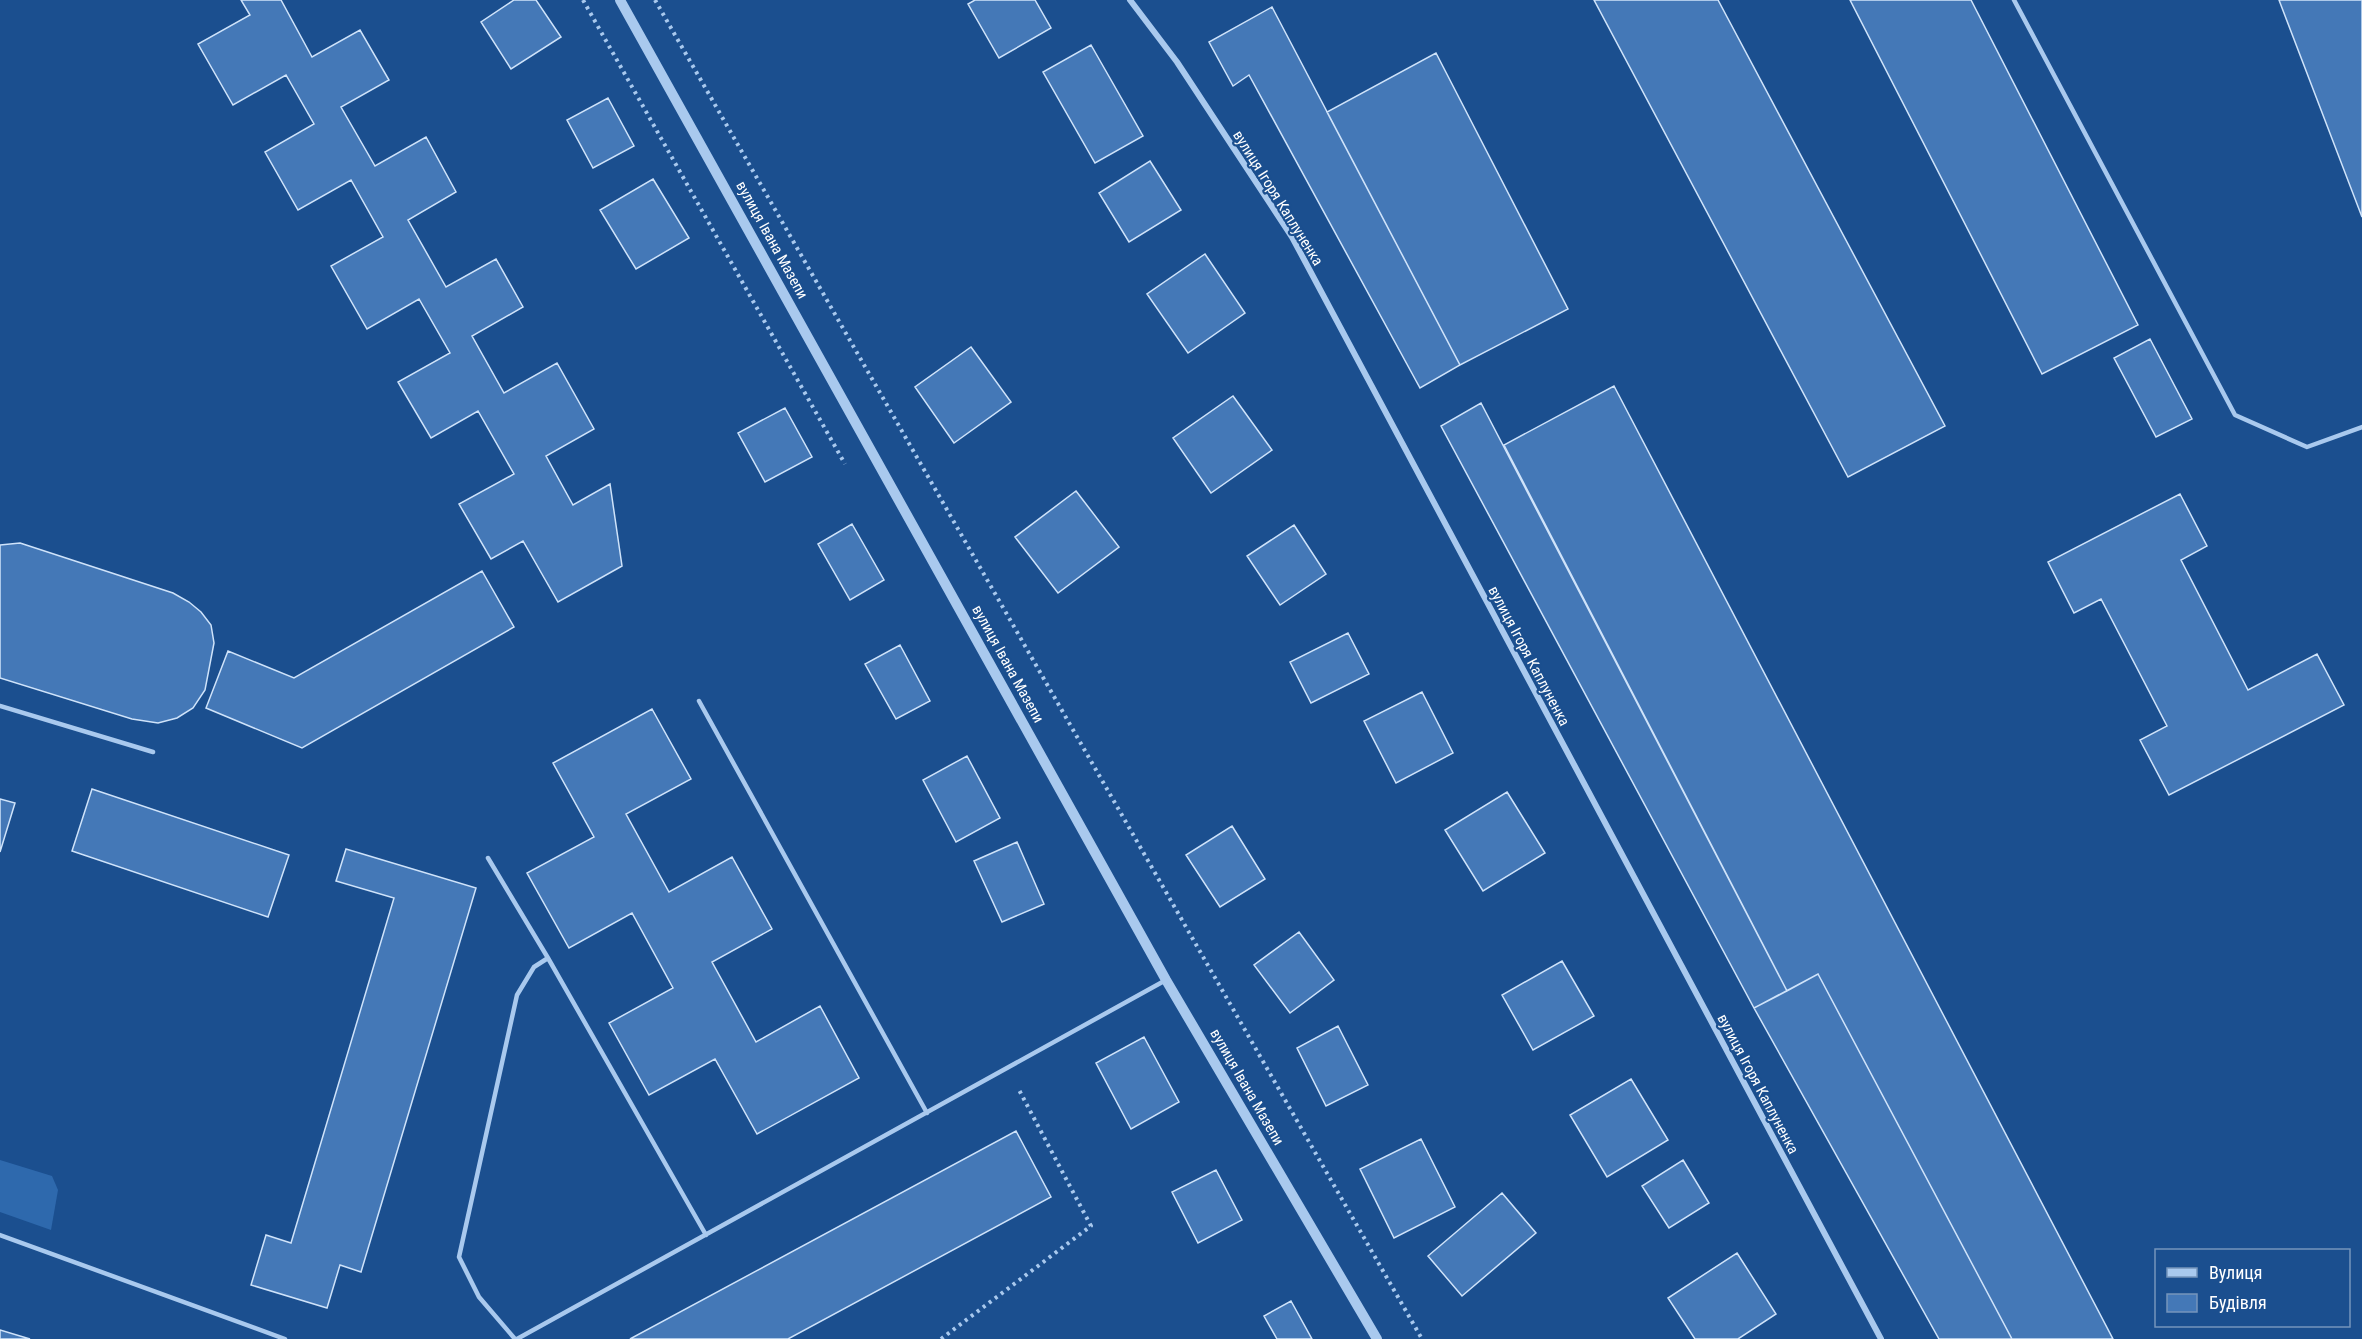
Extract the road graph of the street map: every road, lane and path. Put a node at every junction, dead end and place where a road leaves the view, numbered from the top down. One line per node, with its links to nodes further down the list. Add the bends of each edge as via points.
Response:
1 (620, 0): 11 (street, вулиця Івана Мазепи)
2 (655, 0): 20 (path)
3 (1130, 0): 21 (street, вулиця Ігоря Каплуненка, via 1177,62 1292,237)
4 (2014, 0): 5 (lane, via 2235,415 2307,447)
5 (2362, 427)
6 (699, 701): 13 (lane)
7 (0, 706): 8 (lane)
8 (153, 752)
9 (488, 858): 10 (lane)
10 (548, 958): 15 (lane); 17 (lane, via 534,967 517,995 459,1257 478,1297)
11 (1166, 980): 12 (lane); 19 (street, вулиця Івана Мазепи)
12 (1008, 1069): 13 (lane); 18 (path, via 1091,1226)
13 (927, 1113): 15 (lane)
14 (0, 1235): 16 (lane)
15 (706, 1235): 17 (lane)
16 (285, 1339)
17 (516, 1339)
18 (941, 1339)
19 (1377, 1339)
20 (1422, 1339)
21 (1881, 1339)

